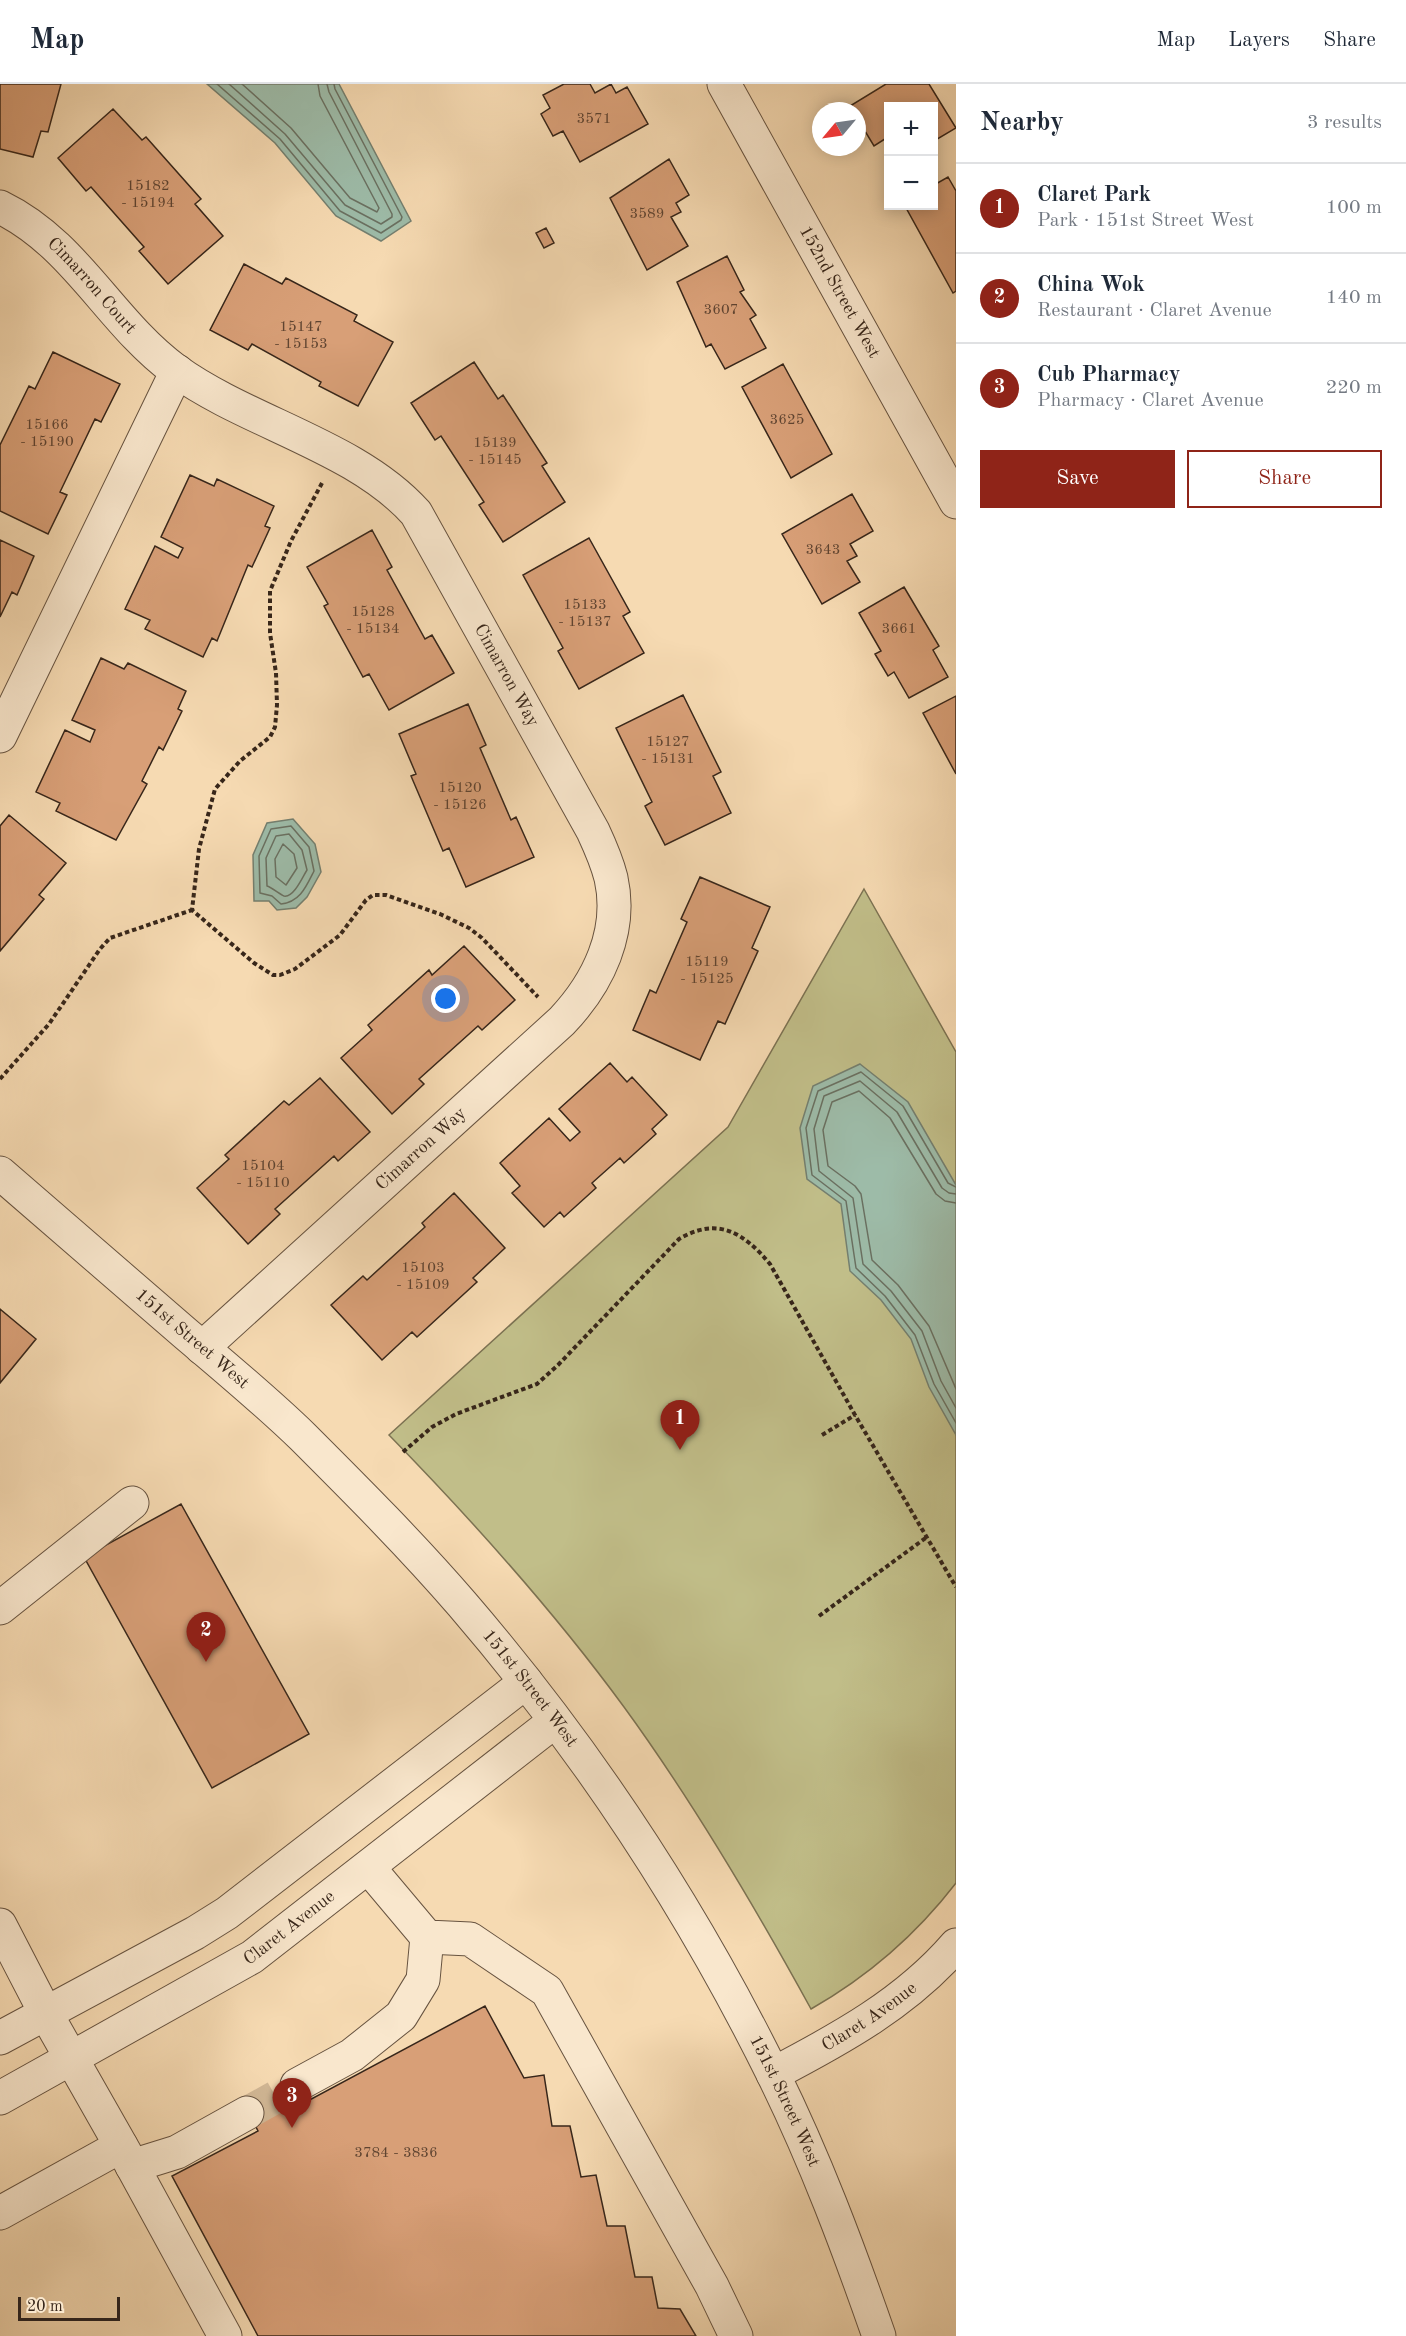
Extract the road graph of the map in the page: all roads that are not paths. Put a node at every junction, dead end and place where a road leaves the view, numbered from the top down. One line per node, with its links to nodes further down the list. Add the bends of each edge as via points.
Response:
1 (724, 84): 4 (street, 152nd Street West)
2 (0, 207): 3 (street, Cimarron Court, via 47,237 138,337)
3 (177, 371): 5 (street); 7 (street, Cimarron Way, via 363,469 401,496 416,513 593,831 611,879 614,905 605,956 580,1002)
4 (956, 502)
5 (0, 736)
6 (0, 1173): 7 (street, 151st Street West)
7 (202, 1348): 10 (street, 151st Street West, via 300,1435 382,1517)
8 (132, 1503): 9 (street)
9 (0, 1608)
10 (526, 1682): 11 (street, 151st Street West); 16 (street, via 227,1913)
11 (555, 1721): 12 (street, Claret Avenue); 19 (street, 151st Street West, via 660,1871)
12 (369, 1868): 14 (street); 18 (street, Claret Avenue, via 252,1957)
13 (0, 1925): 16 (street)
14 (427, 1937): 20 (street, via 423,1980 401,2016 352,2055); 26 (street, via 470,1939 547,1991)
15 (956, 1945): 19 (street, Claret Avenue, via 889,2007)
16 (45, 2012): 17 (street); 18 (street)
17 (0, 2038)
18 (71, 2058): 21 (street, Claret Avenue); 23 (street)
19 (773, 2074): 27 (street, 151st Street West, via 855,2265)
20 (297, 2085)
21 (0, 2098)
22 (247, 2113): 23 (street, via 177,2152)
23 (126, 2156): 24 (street); 25 (street)
24 (0, 2212)
25 (225, 2336)
26 (736, 2336)
27 (879, 2336)

